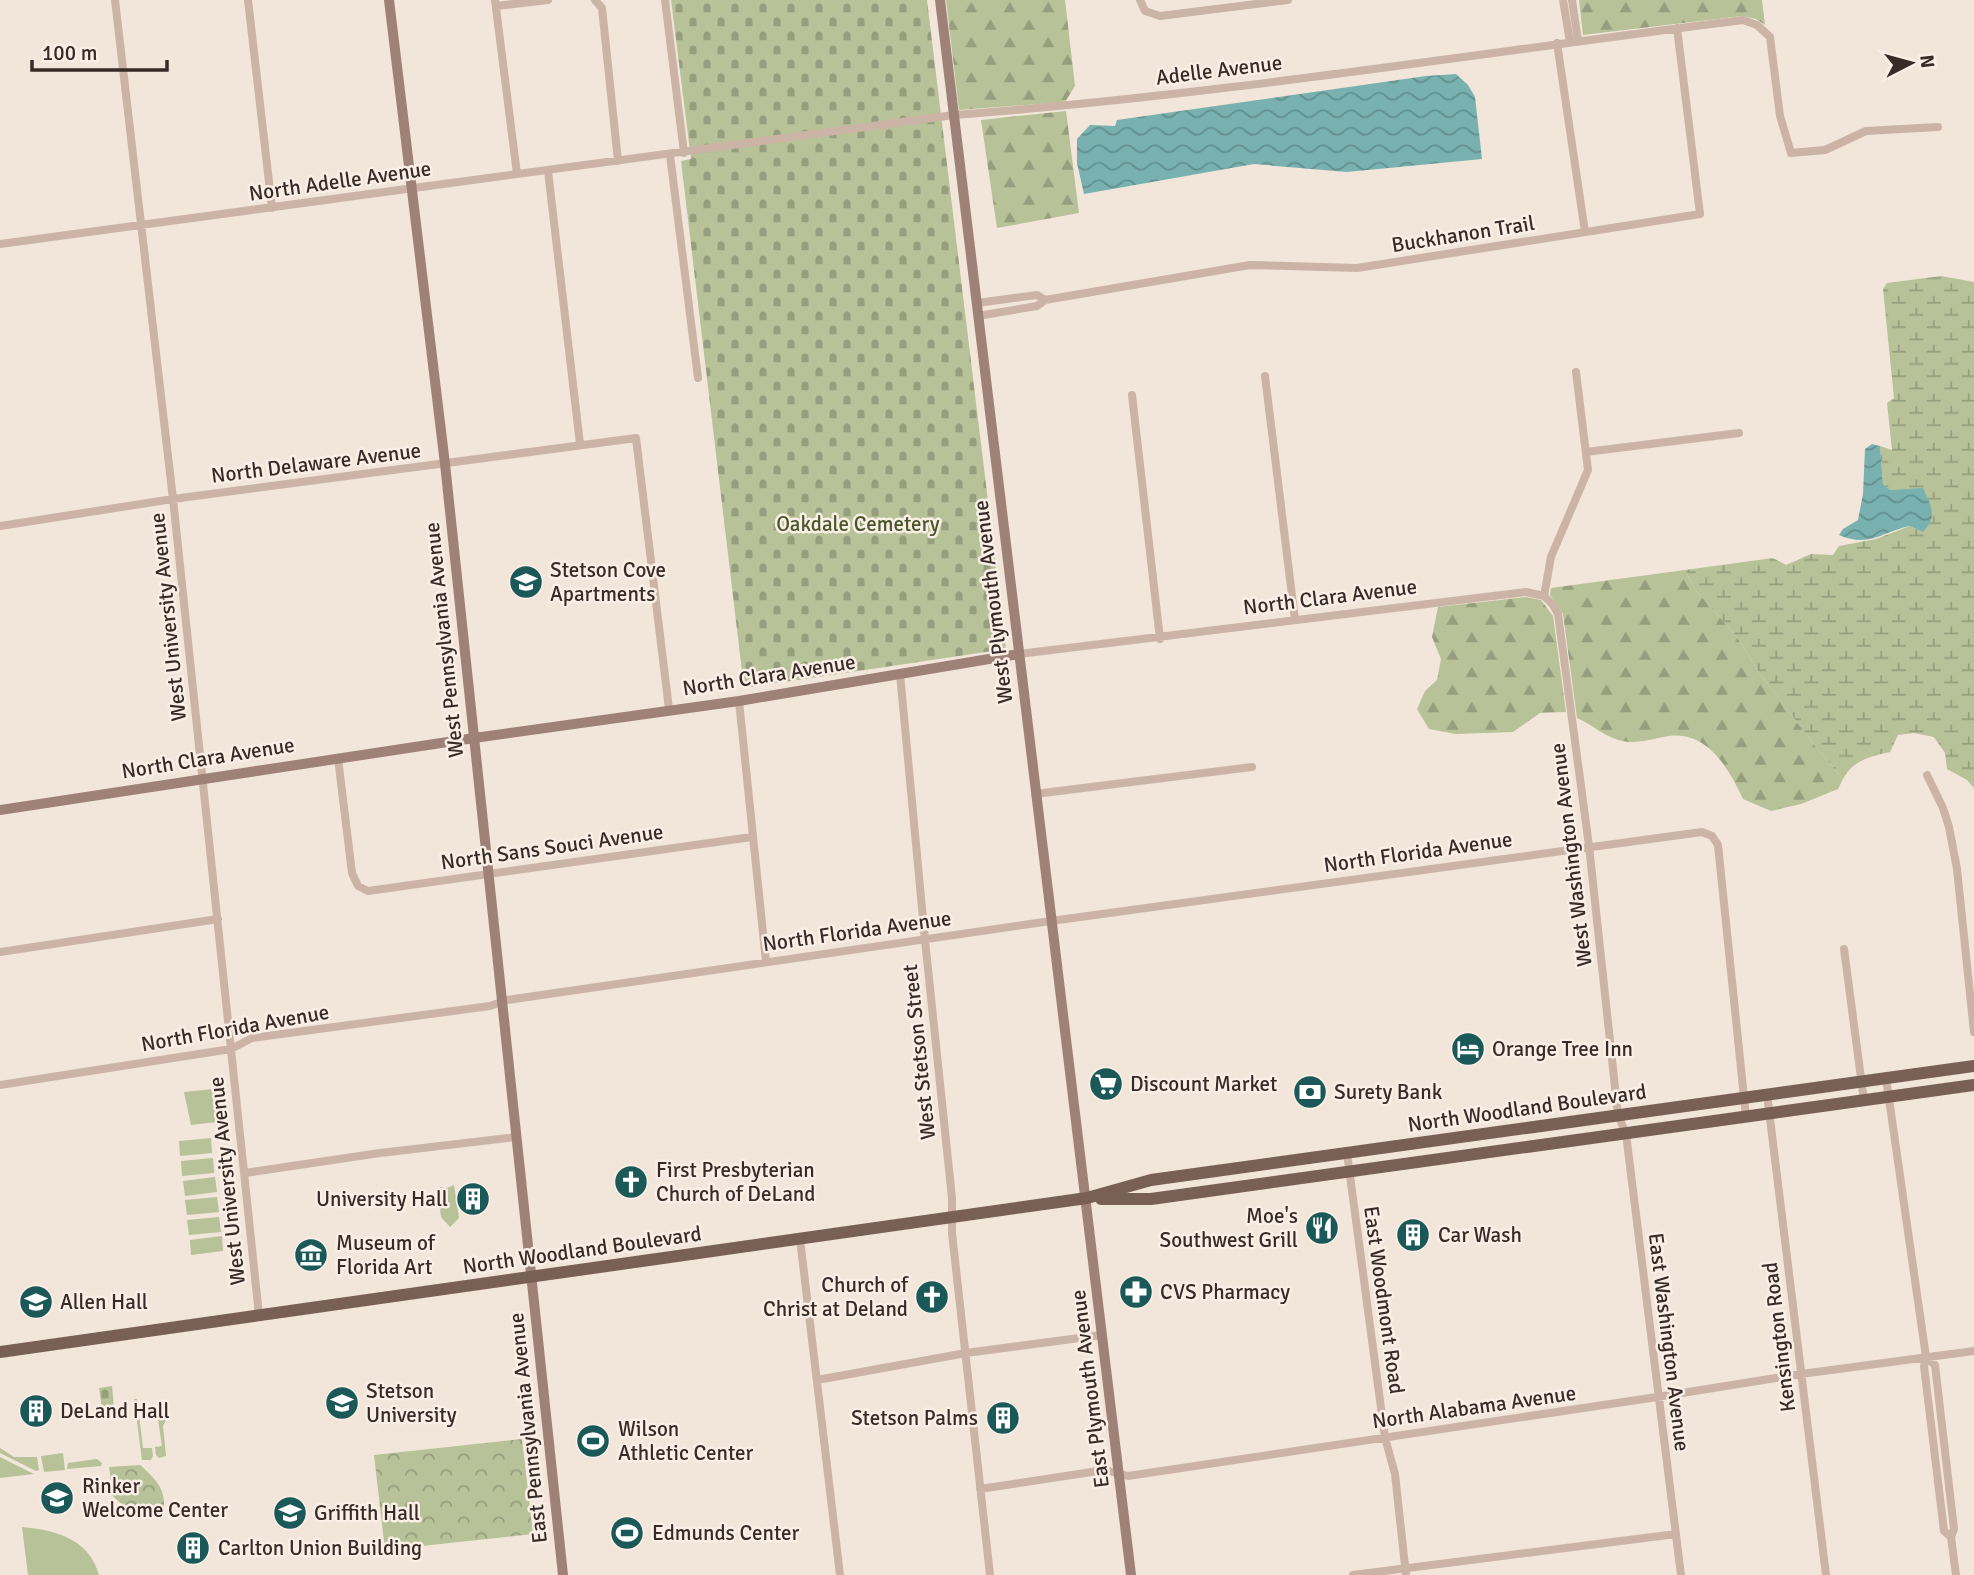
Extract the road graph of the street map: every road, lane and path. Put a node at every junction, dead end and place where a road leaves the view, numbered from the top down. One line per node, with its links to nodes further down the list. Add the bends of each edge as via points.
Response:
1 (115, 0): 25 (street, West University Avenue)
2 (248, 0): 24 (street)
3 (389, 0): 23 (street, West Pennsylvania Avenue)
4 (548, 0): 12 (street)
5 (595, 0): 20 (street, via 602,8)
6 (665, 0): 18 (street)
7 (940, 0): 16 (street, West Plymouth Avenue)
8 (1140, 0): 9 (street, via 1145,11 1160,16)
9 (1288, 0)
10 (1563, 0): 14 (street)
11 (1572, 0): 14 (street)
12 (496, 3): 22 (street)
13 (1677, 28): 14 (street, Adelle Avenue); 17 (street, Adelle Avenue, via 1743,20 1765,30 1772,44 1780,116 1791,153 1825,149 1871,131); 26 (street, Buckhanon Trail, via 1700,214)
14 (1574, 41): 15 (street, Adelle Avenue)
15 (1557, 43): 16 (street, Adelle Avenue, via 1175,94); 26 (street)
16 (954, 115): 18 (street, Adelle Avenue); 29 (street, West Plymouth Avenue)
17 (1938, 127)
18 (684, 153): 19 (street, North Adelle Avenue)
19 (670, 155): 20 (street, North Adelle Avenue); 33 (street)
20 (618, 161): 21 (street, North Adelle Avenue)
21 (548, 171): 22 (street, North Adelle Avenue); 36 (street)
22 (517, 174): 23 (street, North Adelle Avenue)
23 (412, 189): 24 (street, North Adelle Avenue); 38 (street, West Pennsylvania Avenue)
24 (272, 208): 25 (street, North Adelle Avenue)
25 (141, 226): 27 (street, North Adelle Avenue); 39 (street, West University Avenue)
26 (1585, 232): 28 (street, Buckhanon Trail, via 1357,268 1250,265)
27 (0, 243)
28 (1045, 300): 29 (street, Buckhanon Trail, via 1037,295); 30 (street, Buckhanon Trail, via 1037,306)
29 (977, 303): 30 (street, West Plymouth Avenue)
30 (978, 316): 44 (street, West Plymouth Avenue)
31 (1576, 372): 37 (street)
32 (1265, 376): 42 (street)
33 (698, 378)
34 (1132, 395): 43 (street)
35 (1739, 433): 37 (street)
36 (580, 444): 38 (street, North Delaware Avenue); 47 (street, North Delaware Avenue, via 636,438)
37 (1586, 453): 41 (street, via 1588,470 1551,557)
38 (445, 464): 39 (street, North Delaware Avenue); 48 (street, West Pennsylvania Avenue)
39 (173, 499): 40 (street, North Delaware Avenue); 52 (street, West University Avenue)
40 (0, 526)
41 (1544, 596): 42 (street, North Clara Avenue, via 1526,592); 56 (street, West Washington Avenue, via 1558,614)
42 (1295, 620): 43 (street, North Clara Avenue)
43 (1160, 639): 44 (street, North Clara Avenue)
44 (1019, 654): 45 (street, North Clara Avenue); 53 (street, West Plymouth Avenue)
45 (900, 674): 46 (street, North Clara Avenue); 60 (street, West Stetson Street)
46 (739, 701): 47 (street, North Clara Avenue); 55 (street)
47 (670, 709): 48 (street, North Clara Avenue)
48 (474, 738): 49 (street, North Clara Avenue); 57 (street, West Pennsylvania Avenue)
49 (338, 758): 52 (street, North Clara Avenue); 57 (street, North Sans Souci Avenue, via 352,873 358,886 368,891)
50 (1252, 767): 53 (street)
51 (1927, 775): 65 (street, via 1943,808 1957,869)
52 (204, 778): 54 (street, North Clara Avenue); 58 (street, West University Avenue)
53 (1035, 794): 59 (street, West Plymouth Avenue)
54 (0, 810)
55 (752, 837): 57 (street, North Sans Souci Avenue); 63 (street)
56 (1589, 846): 59 (street, North Florida Avenue); 73 (street, North Florida Avenue, via 1702,832 1718,845); 77 (street, West Washington Avenue)
57 (488, 874): 64 (street, West Pennsylvania Avenue)
58 (218, 919): 62 (street); 66 (street, West University Avenue)
59 (1051, 921): 60 (street, North Florida Avenue); 84 (street, West Plymouth Avenue)
60 (925, 940): 63 (street, North Florida Avenue); 85 (street, West Stetson Street)
61 (1844, 949): 69 (street)
62 (0, 953)
63 (766, 962): 64 (street, North Florida Avenue)
64 (502, 1003): 66 (street, North Florida Avenue, via 252,1038); 80 (street, West Pennsylvania Avenue)
65 (1974, 1032)
66 (231, 1049): 70 (street, North Florida Avenue); 83 (street, West University Avenue)
67 (1974, 1066): 68 (main road, North Woodland Boulevard)
68 (1886, 1078): 69 (main road, North Woodland Boulevard); 74 (street)
69 (1861, 1082): 72 (main road, North Woodland Boulevard); 75 (street)
70 (0, 1085)
71 (1974, 1086): 74 (main road, North Woodland Boulevard)
72 (1768, 1094): 73 (main road, North Woodland Boulevard); 76 (street, Kensington Road)
73 (1744, 1098): 77 (main road, North Woodland Boulevard); 78 (street)
74 (1889, 1098): 75 (main road, North Woodland Boulevard); 93 (street)
75 (1864, 1101): 76 (main road, North Woodland Boulevard)
76 (1770, 1114): 78 (main road, North Woodland Boulevard); 94 (street, Kensington Road)
77 (1618, 1115): 79 (street, East Washington Avenue); 81 (main road, North Woodland Boulevard)
78 (1746, 1117): 79 (main road, North Woodland Boulevard)
79 (1626, 1134): 82 (main road, North Woodland Boulevard); 96 (street, East Washington Avenue)
80 (516, 1137): 83 (street); 87 (street, West Pennsylvania Avenue)
81 (1347, 1153): 82 (street, East Woodmont Road); 84 (main road, North Woodland Boulevard, via 1151,1180)
82 (1349, 1172): 84 (main road, North Woodland Boulevard, via 1151,1199); 97 (street, East Woodmont Road)
83 (245, 1173): 88 (street, West University Avenue)
84 (1087, 1198): 85 (main road, North Woodland Boulevard); 89 (street, East Plymouth Avenue)
85 (952, 1217): 86 (main road, North Woodland Boulevard); 92 (street, West Stetson Street)
86 (800, 1239): 87 (main road, North Woodland Boulevard); 95 (street)
87 (531, 1276): 88 (main road, North Woodland Boulevard); 102 (street, East Pennsylvania Avenue)
88 (259, 1315): 91 (main road, North Woodland Boulevard)
89 (1102, 1335): 92 (street); 98 (street, East Plymouth Avenue)
90 (1974, 1351): 93 (street, North Alabama Avenue)
91 (0, 1352)
92 (966, 1353): 95 (street); 99 (street, West Stetson Street)
93 (1926, 1357): 94 (street, North Alabama Avenue); 109 (street, via 1935,1365)
94 (1801, 1374): 96 (street, North Alabama Avenue); 108 (street, Kensington Road)
95 (817, 1380): 103 (street)
96 (1657, 1397): 97 (street, North Alabama Avenue); 100 (street, East Washington Avenue)
97 (1385, 1438): 98 (street, North Alabama Avenue, via 1128,1476); 101 (street, East Woodmont Road, via 1395,1474)
98 (1119, 1473): 99 (street, North Alabama Avenue, via 1105,1470); 105 (street, East Plymouth Avenue)
99 (981, 1489): 104 (street, West Stetson Street)
100 (1675, 1534): 101 (street); 107 (street, East Washington Avenue)
101 (1406, 1572): 106 (street)
102 (563, 1575)
103 (840, 1575)
104 (990, 1575)
105 (1131, 1575)
106 (1353, 1575)
107 (1681, 1575)
108 (1826, 1575)
109 (1956, 1575)

